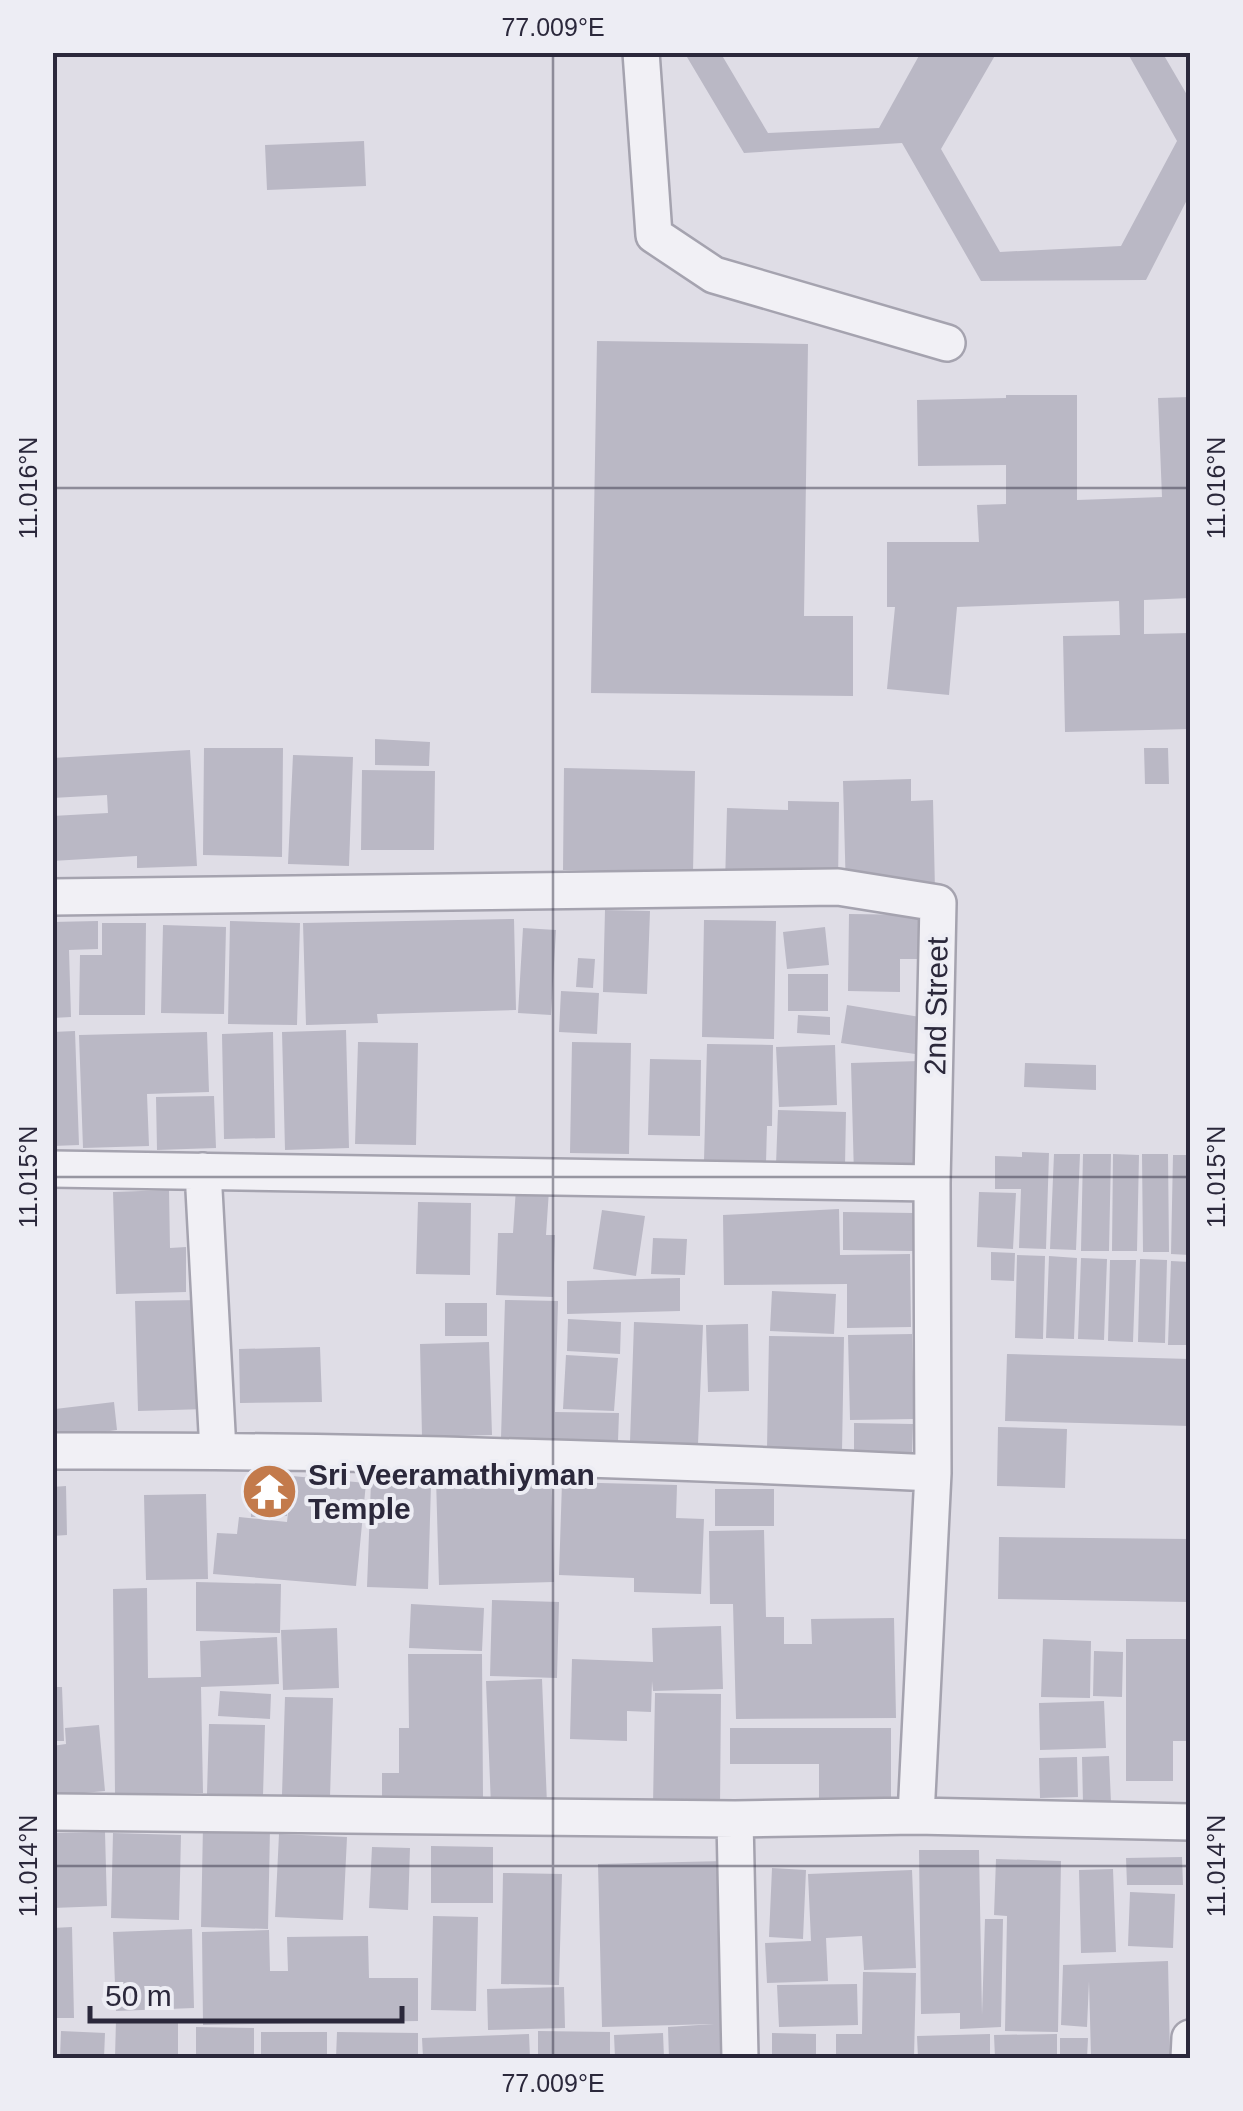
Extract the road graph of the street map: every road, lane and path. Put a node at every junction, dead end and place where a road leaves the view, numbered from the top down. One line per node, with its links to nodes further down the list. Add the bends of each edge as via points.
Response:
1 (641, 52): 2 (street, via 654,235 714,275)
2 (947, 342)
3 (52, 897): 6 (street, 2nd Street, via 838,887 938,903)
4 (52, 1170): 5 (street)
5 (202, 1171): 6 (street); 7 (street)
6 (932, 1182): 9 (street, 2nd Street)
7 (218, 1451): 8 (street); 9 (street)
8 (52, 1452)
9 (933, 1473): 11 (street, 2nd Street)
10 (52, 1812): 12 (street)
11 (916, 1816): 12 (street); 13 (street)
12 (735, 1819): 15 (street)
13 (1190, 1822)
14 (1190, 2038): 16 (street)
15 (740, 2058)
16 (1190, 2058)

